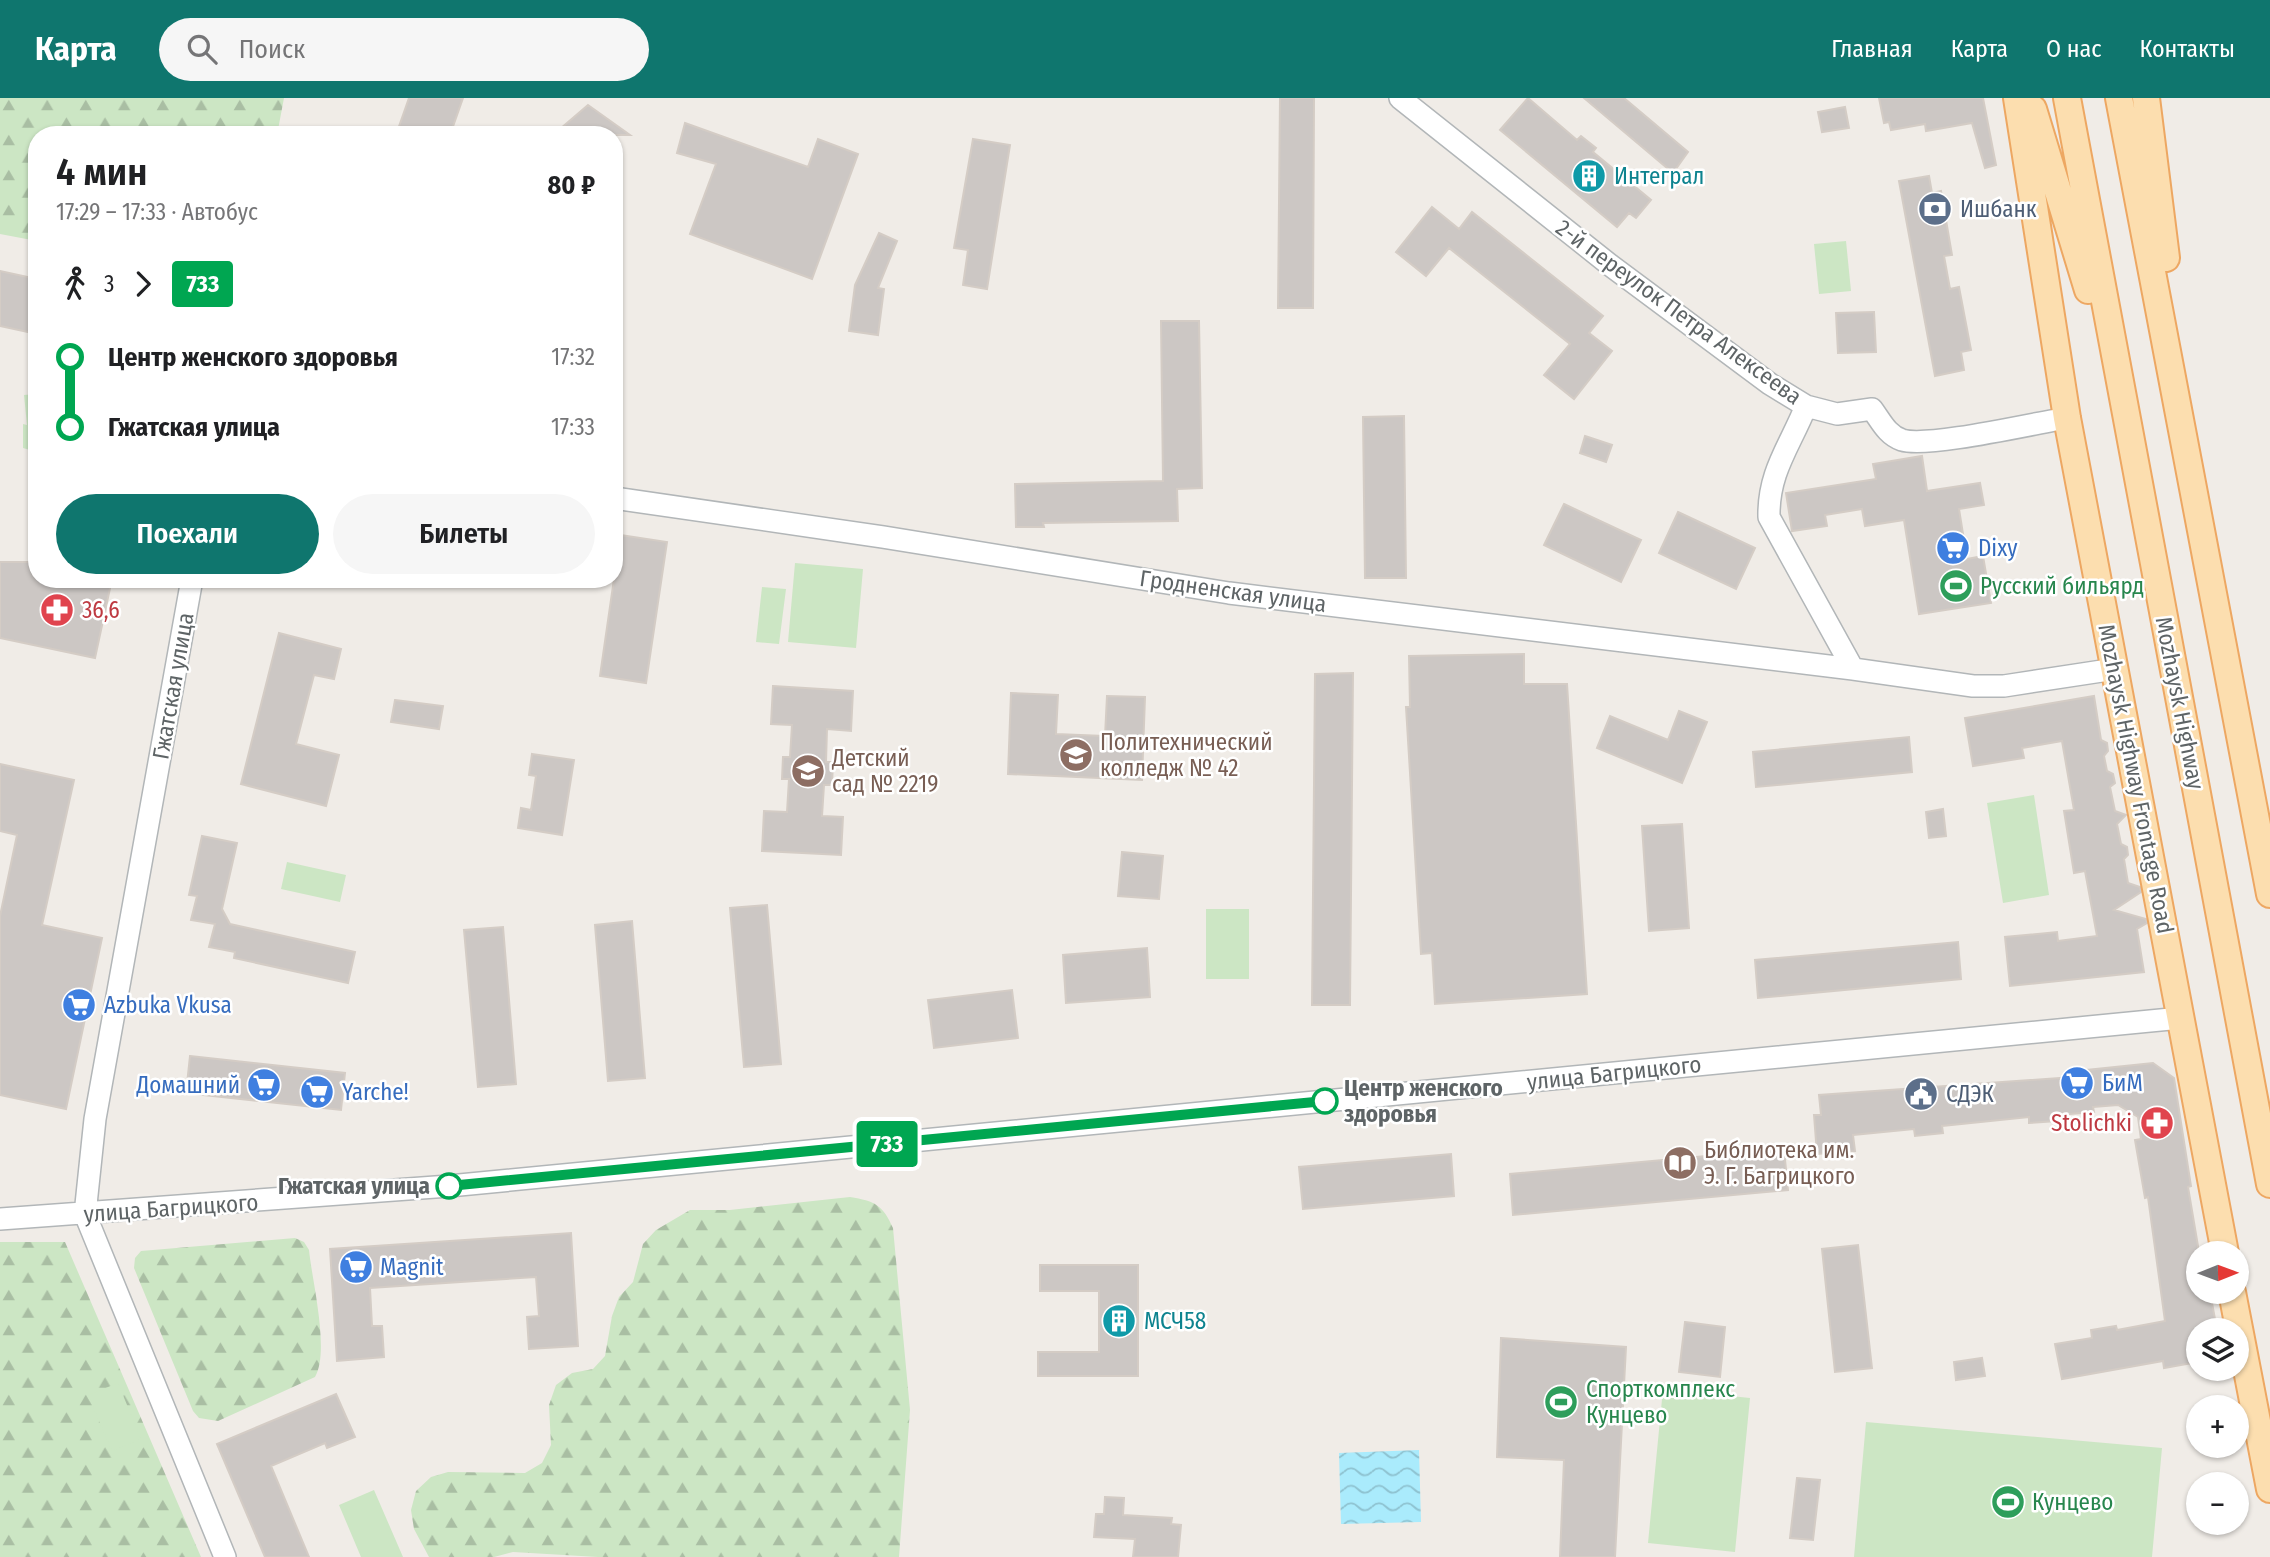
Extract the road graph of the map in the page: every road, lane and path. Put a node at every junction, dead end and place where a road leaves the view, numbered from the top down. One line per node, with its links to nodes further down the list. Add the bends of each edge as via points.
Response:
1 (1400, 98): 7 (street, 2-й переулок Петра Алексеева, via 1610,265)
2 (2017, 98): 9 (main road, Mozhaysk Highway Frontage Road)
3 (2029, 98): 10 (main road)
4 (2067, 98): 10 (main road, Mozhaysk Highway)
5 (2119, 98): 8 (main road)
6 (2146, 98): 8 (main road, via 2158,176)
7 (1806, 406): 9 (street, 2-й переулок Петра Алексеева, via 1837,414 1872,409 1888,431 1903,440 1938,440); 13 (street, via 1773,478 1769,517)
8 (2180, 413): 15 (main road)
9 (2067, 418): 14 (main road, Mozhaysk Highway Frontage Road)
10 (2127, 419): 17 (main road, Mozhaysk Highway)
11 (623, 499): 13 (street, Гродненская улица, via 1229,593)
12 (190, 588): 18 (street, Гжатская улица, via 95,1119)
13 (1853, 669): 14 (street, Гродненская улица, via 1973,686 2004,686)
14 (2115, 669): 16 (main road, Mozhaysk Highway Frontage Road)
15 (2270, 894)
16 (2181, 1018): 18 (street, улица Багрицкого, via 449,1186); 20 (main road, Mozhaysk Highway Frontage Road)
17 (2270, 1184)
18 (85, 1214): 19 (street, улица Багрицкого); 23 (street, Гжатская улица)
19 (0, 1219)
20 (2223, 1241)
21 (2234, 1304): 22 (main road)
22 (2270, 1489)
23 (225, 1557)

